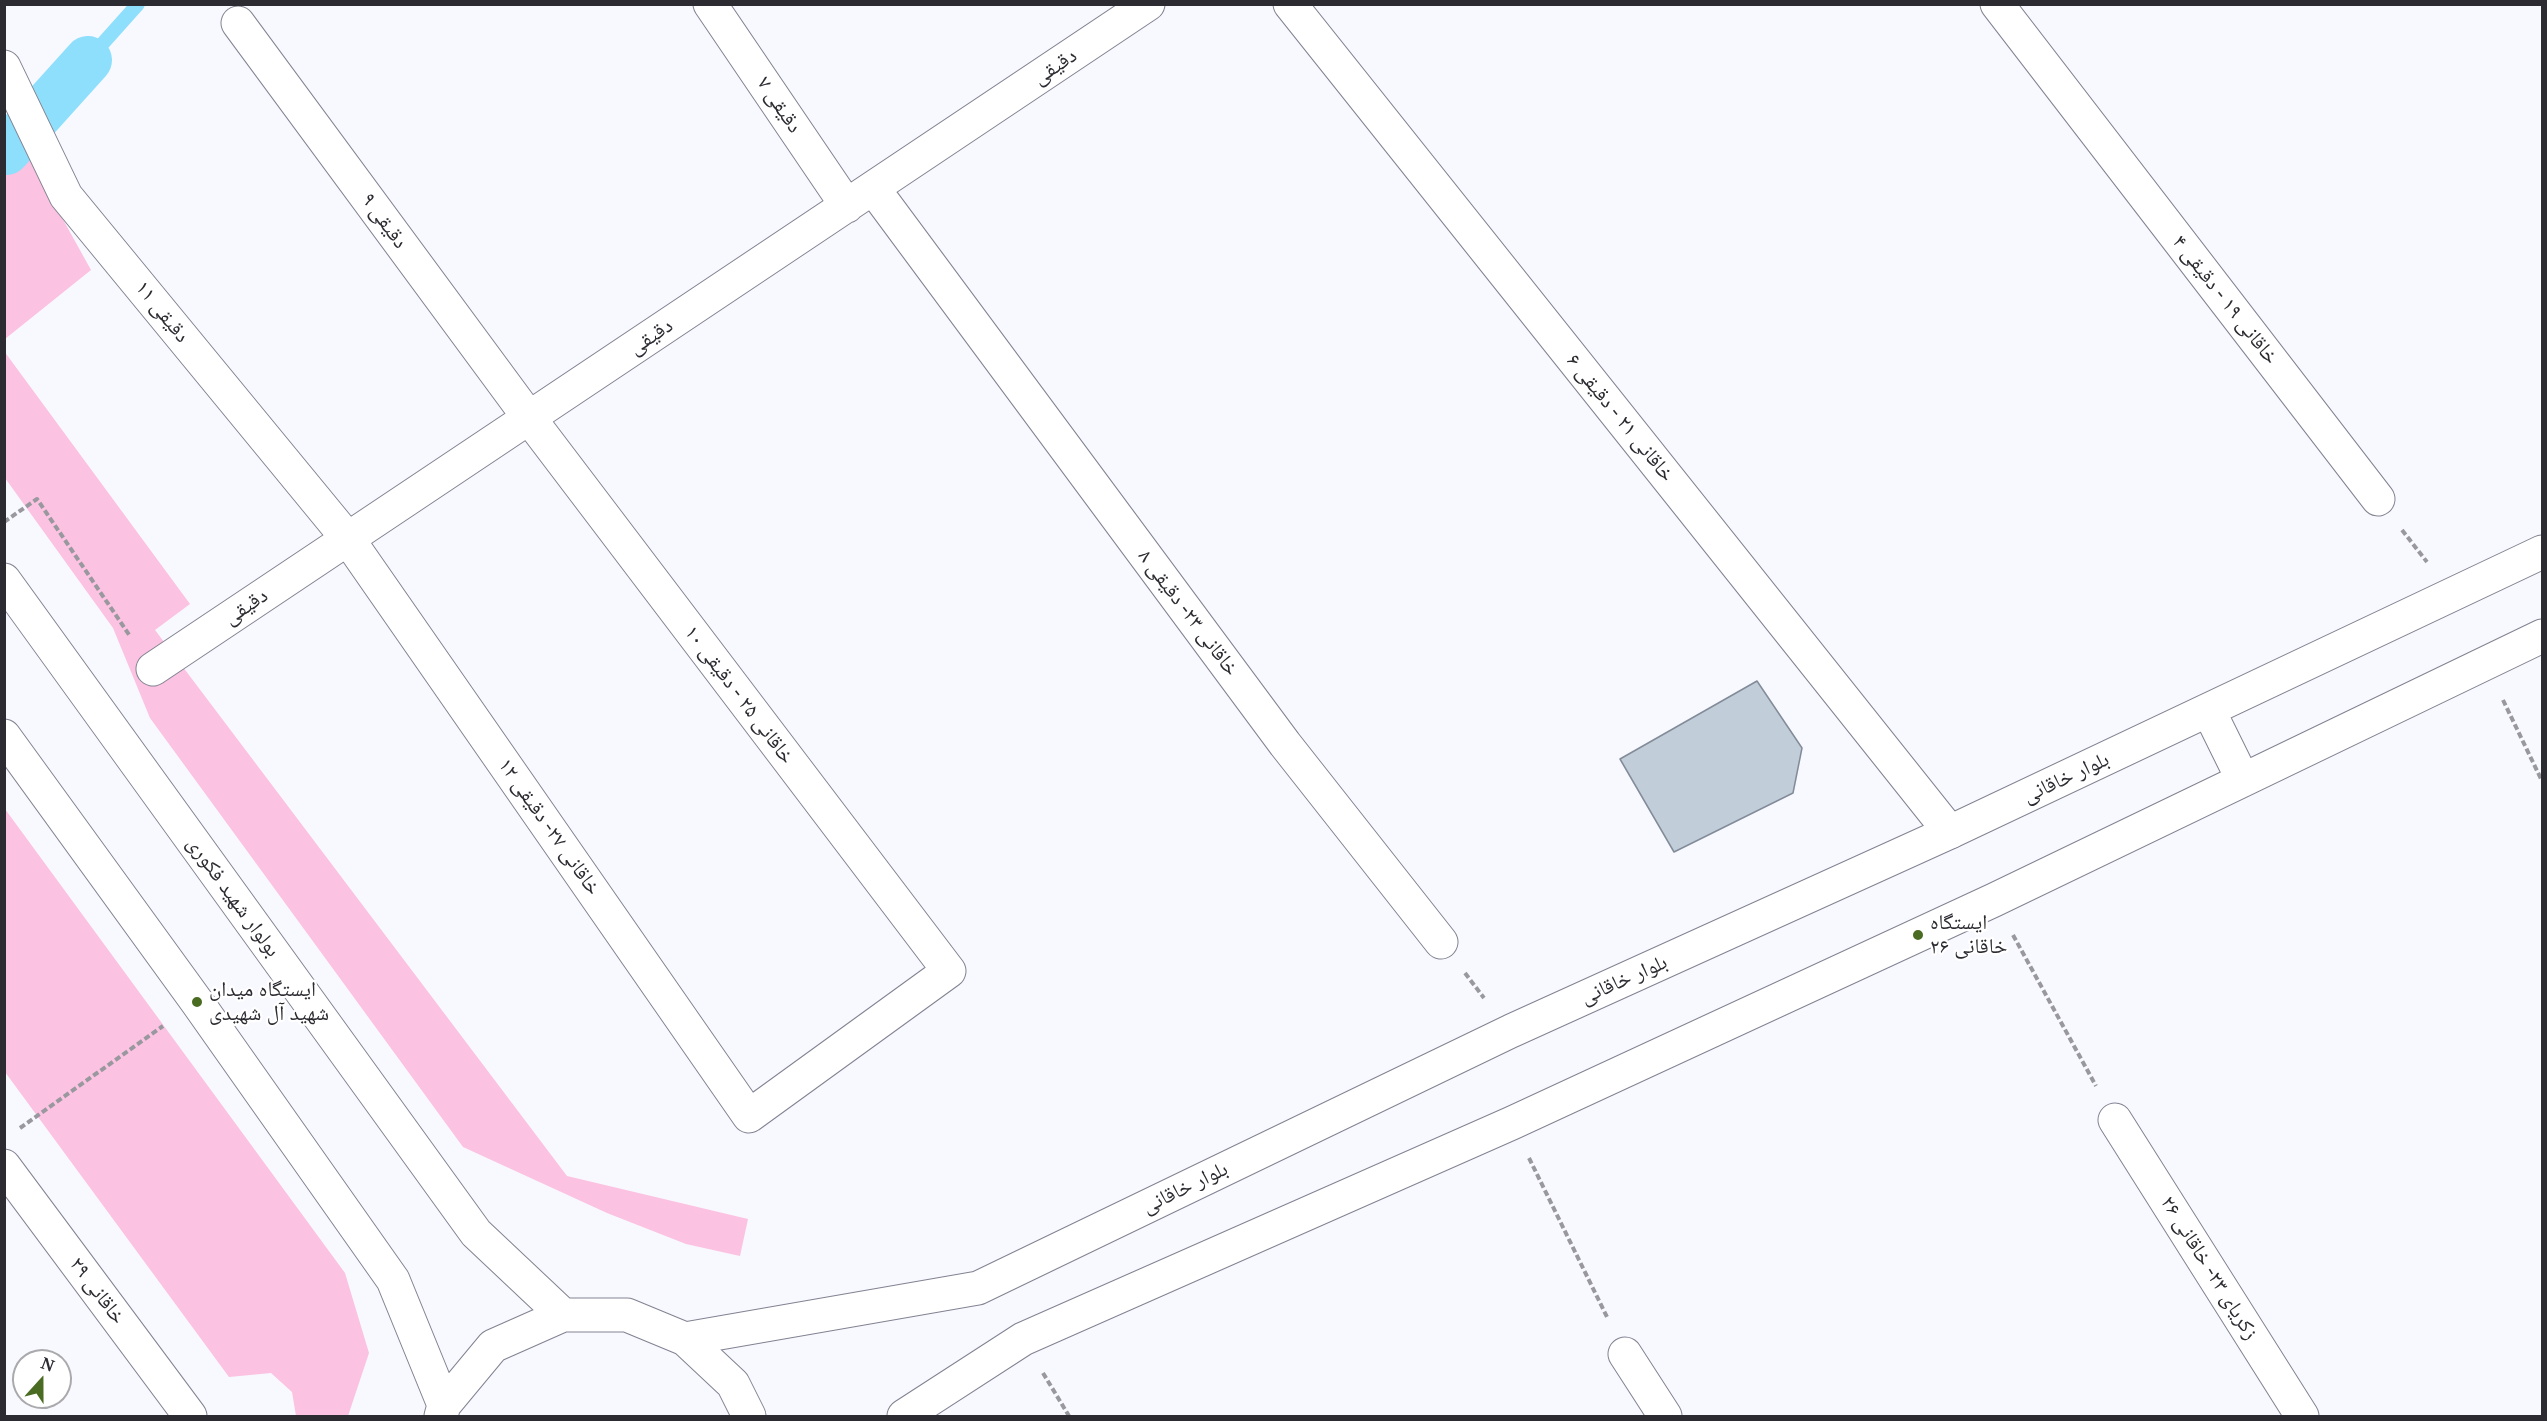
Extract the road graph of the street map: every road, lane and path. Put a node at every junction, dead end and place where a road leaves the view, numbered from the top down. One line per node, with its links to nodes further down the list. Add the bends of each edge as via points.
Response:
1 (710, 4): 7 (street, دقیقی ۷)
2 (1148, 4): 7 (street, دقیقی)
3 (1290, 4): 22 (street, خاقانی ۲۱ - دقیقی ۶)
4 (1997, 4): 9 (street, خاقانی ۱۹ - دقیقی ۴)
5 (238, 23): 8 (street, دقیقی ۹)
6 (4, 67): 11 (street, دقیقی ۱۱, via 66,196)
7 (860, 197): 8 (street, دقیقی); 24 (street, خاقانی ۲۳- دقیقی ۸)
8 (530, 419): 11 (street, دقیقی); 27 (street, خاقانی ۲۵ - دقیقی ۱۰, via 949,971)
9 (2378, 498): 14 (path)
10 (4, 522): 17 (path, via 37,499)
11 (348, 539): 17 (street, دقیقی); 27 (street, خاقانی ۲۷- دقیقی ۱۲)
12 (2542, 552): 14 (street, بلوار خاقانی)
13 (4, 580): 32 (street, بولوار شهید فکوری, via 476,1233)
14 (2453, 596): 18 (street, بلوار خاقانی)
15 (2542, 636): 16 (street)
16 (2485, 664): 20 (street); 21 (path)
17 (153, 669)
18 (2209, 711): 20 (street); 22 (street, بلوار خاقانی)
19 (4, 736): 25 (street)
20 (2243, 780): 23 (street)
21 (2542, 781)
22 (1950, 832): 26 (street, بلوار خاقانی)
23 (1994, 900): 28 (path); 29 (street)
24 (1440, 942): 26 (path)
25 (197, 1002): 30 (path); 36 (street, via 393,1280)
26 (1511, 1031): 33 (street, بلوار خاقانی, via 978,1288)
27 (749, 1116)
28 (2115, 1120): 42 (street, زکریای ۲۳- خاقانی ۲۶)
29 (1512, 1123): 34 (street); 35 (path)
30 (14, 1132)
31 (4, 1166): 37 (street, خاقانی ۲۹)
32 (563, 1315): 33 (street, via 627,1316); 36 (street, via 493,1346)
33 (685, 1339): 38 (street, via 734,1384)
34 (1023, 1339): 39 (street); 40 (path)
35 (1625, 1354): 41 (street)
36 (442, 1411)
37 (190, 1416)
38 (749, 1416)
39 (904, 1416)
40 (1069, 1416)
41 (1665, 1416)
42 (2302, 1416)

